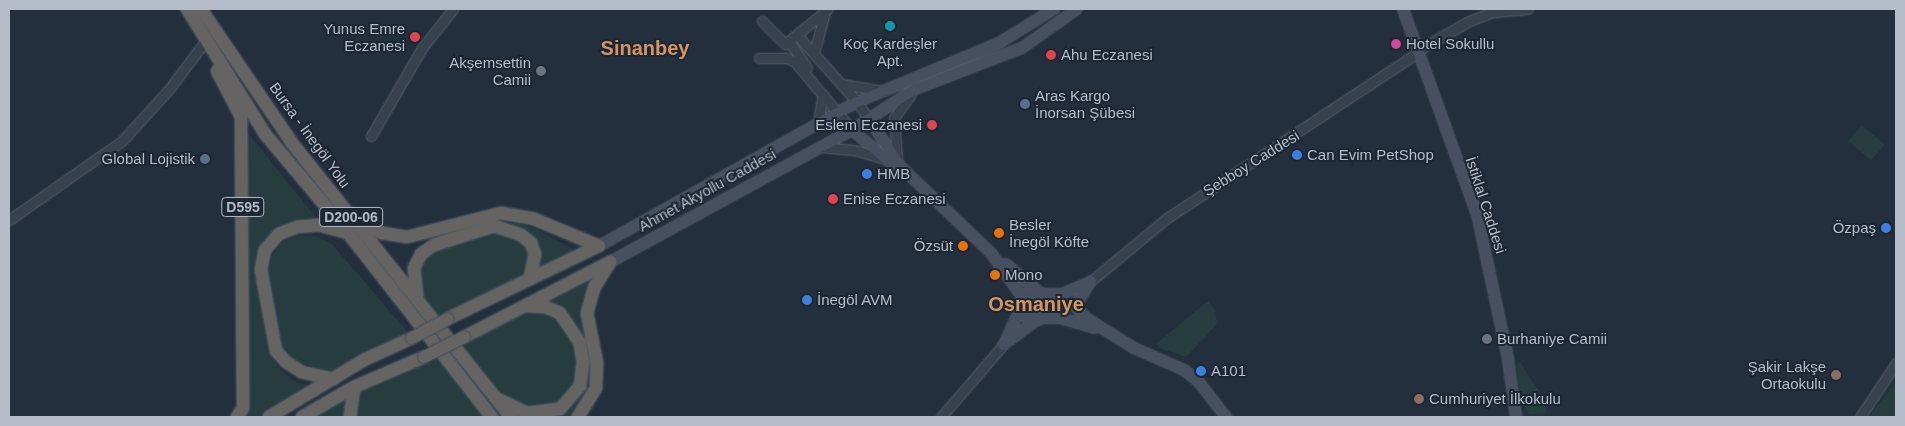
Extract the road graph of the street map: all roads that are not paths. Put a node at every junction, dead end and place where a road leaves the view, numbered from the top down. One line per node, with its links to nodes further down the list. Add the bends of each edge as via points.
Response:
1 (186, 9): 12 (highway, D595); 32 (highway, Bursa - İnegöl Yolu / D200-06, via 265,134)
2 (201, 9): 31 (highway, Bursa - İnegöl Yolu / D200-06, via 292,142)
3 (453, 9): 25 (street, via 422,48)
4 (827, 9): 10 (street); 14 (street)
5 (1054, 9): 18 (main road, via 999,43)
6 (1077, 9): 17 (main road, via 1022,48)
7 (1403, 9): 13 (main road, İstiklal Caddesi)
8 (1528, 9): 13 (street, Şebboy Caddesi, via 1493,12 1469,21)
9 (762, 21): 11 (street, via 785,44)
10 (798, 36): 11 (street); 14 (street)
11 (789, 41): 19 (street)
12 (203, 44): 30 (street, via 170,88 122,141); 53 (highway, D595, via 241,117 243,408)
13 (1417, 52): 37 (street, Şebboy Caddesi, via 1347,102 1167,218); 63 (main road, İstiklal Caddesi, via 1477,214 1490,267)
14 (814, 53): 16 (street)
15 (759, 58): 19 (street, via 787,58 795,62)
16 (842, 84): 18 (street); 20 (street)
17 (915, 89): 22 (main road, Ahmet Akyollu Caddesi); 28 (street, via 894,118 894,150)
18 (883, 91): 20 (main road)
19 (823, 93): 21 (street); 23 (street, via 823,109)
20 (857, 102): 21 (main road); 22 (street)
21 (838, 113): 23 (main road); 24 (street)
22 (868, 119): 24 (main road, Ahmet Akyollu Caddesi); 28 (main road)
23 (818, 124): 33 (main road)
24 (852, 130): 26 (main road, Ahmet Akyollu Caddesi); 27 (main road)
25 (371, 136)
26 (820, 148): 27 (street, via 854,150); 35 (main road, Ahmet Akyollu Caddesi)
27 (886, 159): 29 (main road)
28 (900, 166): 29 (main road)
29 (927, 194): 34 (main road)
30 (9, 220)
31 (354, 221): 33 (highway, via 382,233 407,237 501,213 534,218); 40 (highway, Bursa - İnegöl Yolu / D200-06)
32 (348, 233): 49 (highway, via 318,225 297,227 279,234 265,250 260,270 276,351 302,372); 51 (highway, Bursa - İnegöl Yolu / D200-06)
33 (599, 246): 36 (highway)
34 (991, 253): 38 (main road); 41 (main road)
35 (610, 262): 42 (highway); 60 (highway, via 594,288 587,314 598,363 596,388)
36 (530, 278): 40 (highway, via 535,254 530,244 521,234 494,226 434,244 421,254 414,268); 49 (highway, bridge, via 366,359)
37 (1091, 282): 39 (main road); 43 (main road)
38 (1041, 293): 39 (main road); 41 (main road, via 1030,292); 44 (main road, via 1049,306)
39 (1062, 294): 43 (main road)
40 (419, 300): 52 (highway, Bursa - İnegöl Yolu / D200-06)
41 (1022, 303): 44 (main road, via 1025,316); 47 (main road)
42 (527, 306): 50 (highway, bridge, via 424,357); 52 (highway, via 545,307 560,313 565,320 580,343 583,363 580,386 560,409 527,413)
43 (1075, 306): 45 (main road); 46 (main road)
44 (1041, 318): 45 (main road); 47 (main road)
45 (1060, 318): 46 (main road)
46 (1103, 331): 62 (main road, via 1184,370 1198,381)
47 (1003, 345): 61 (street)
48 (1896, 364): 64 (street)
49 (334, 380): 54 (highway)
50 (354, 387): 55 (highway); 56 (highway)
51 (478, 398): 57 (highway); 58 (highway, Bursa - İnegöl Yolu / D200-06)
52 (496, 398): 59 (highway, Bursa - İnegöl Yolu / D200-06)
53 (237, 417)
54 (269, 417)
55 (302, 417)
56 (350, 417)
57 (479, 417)
58 (492, 417)
59 (511, 417)
60 (578, 417)
61 (941, 417)
62 (1226, 417)
63 (1516, 417)
64 (1860, 417)

